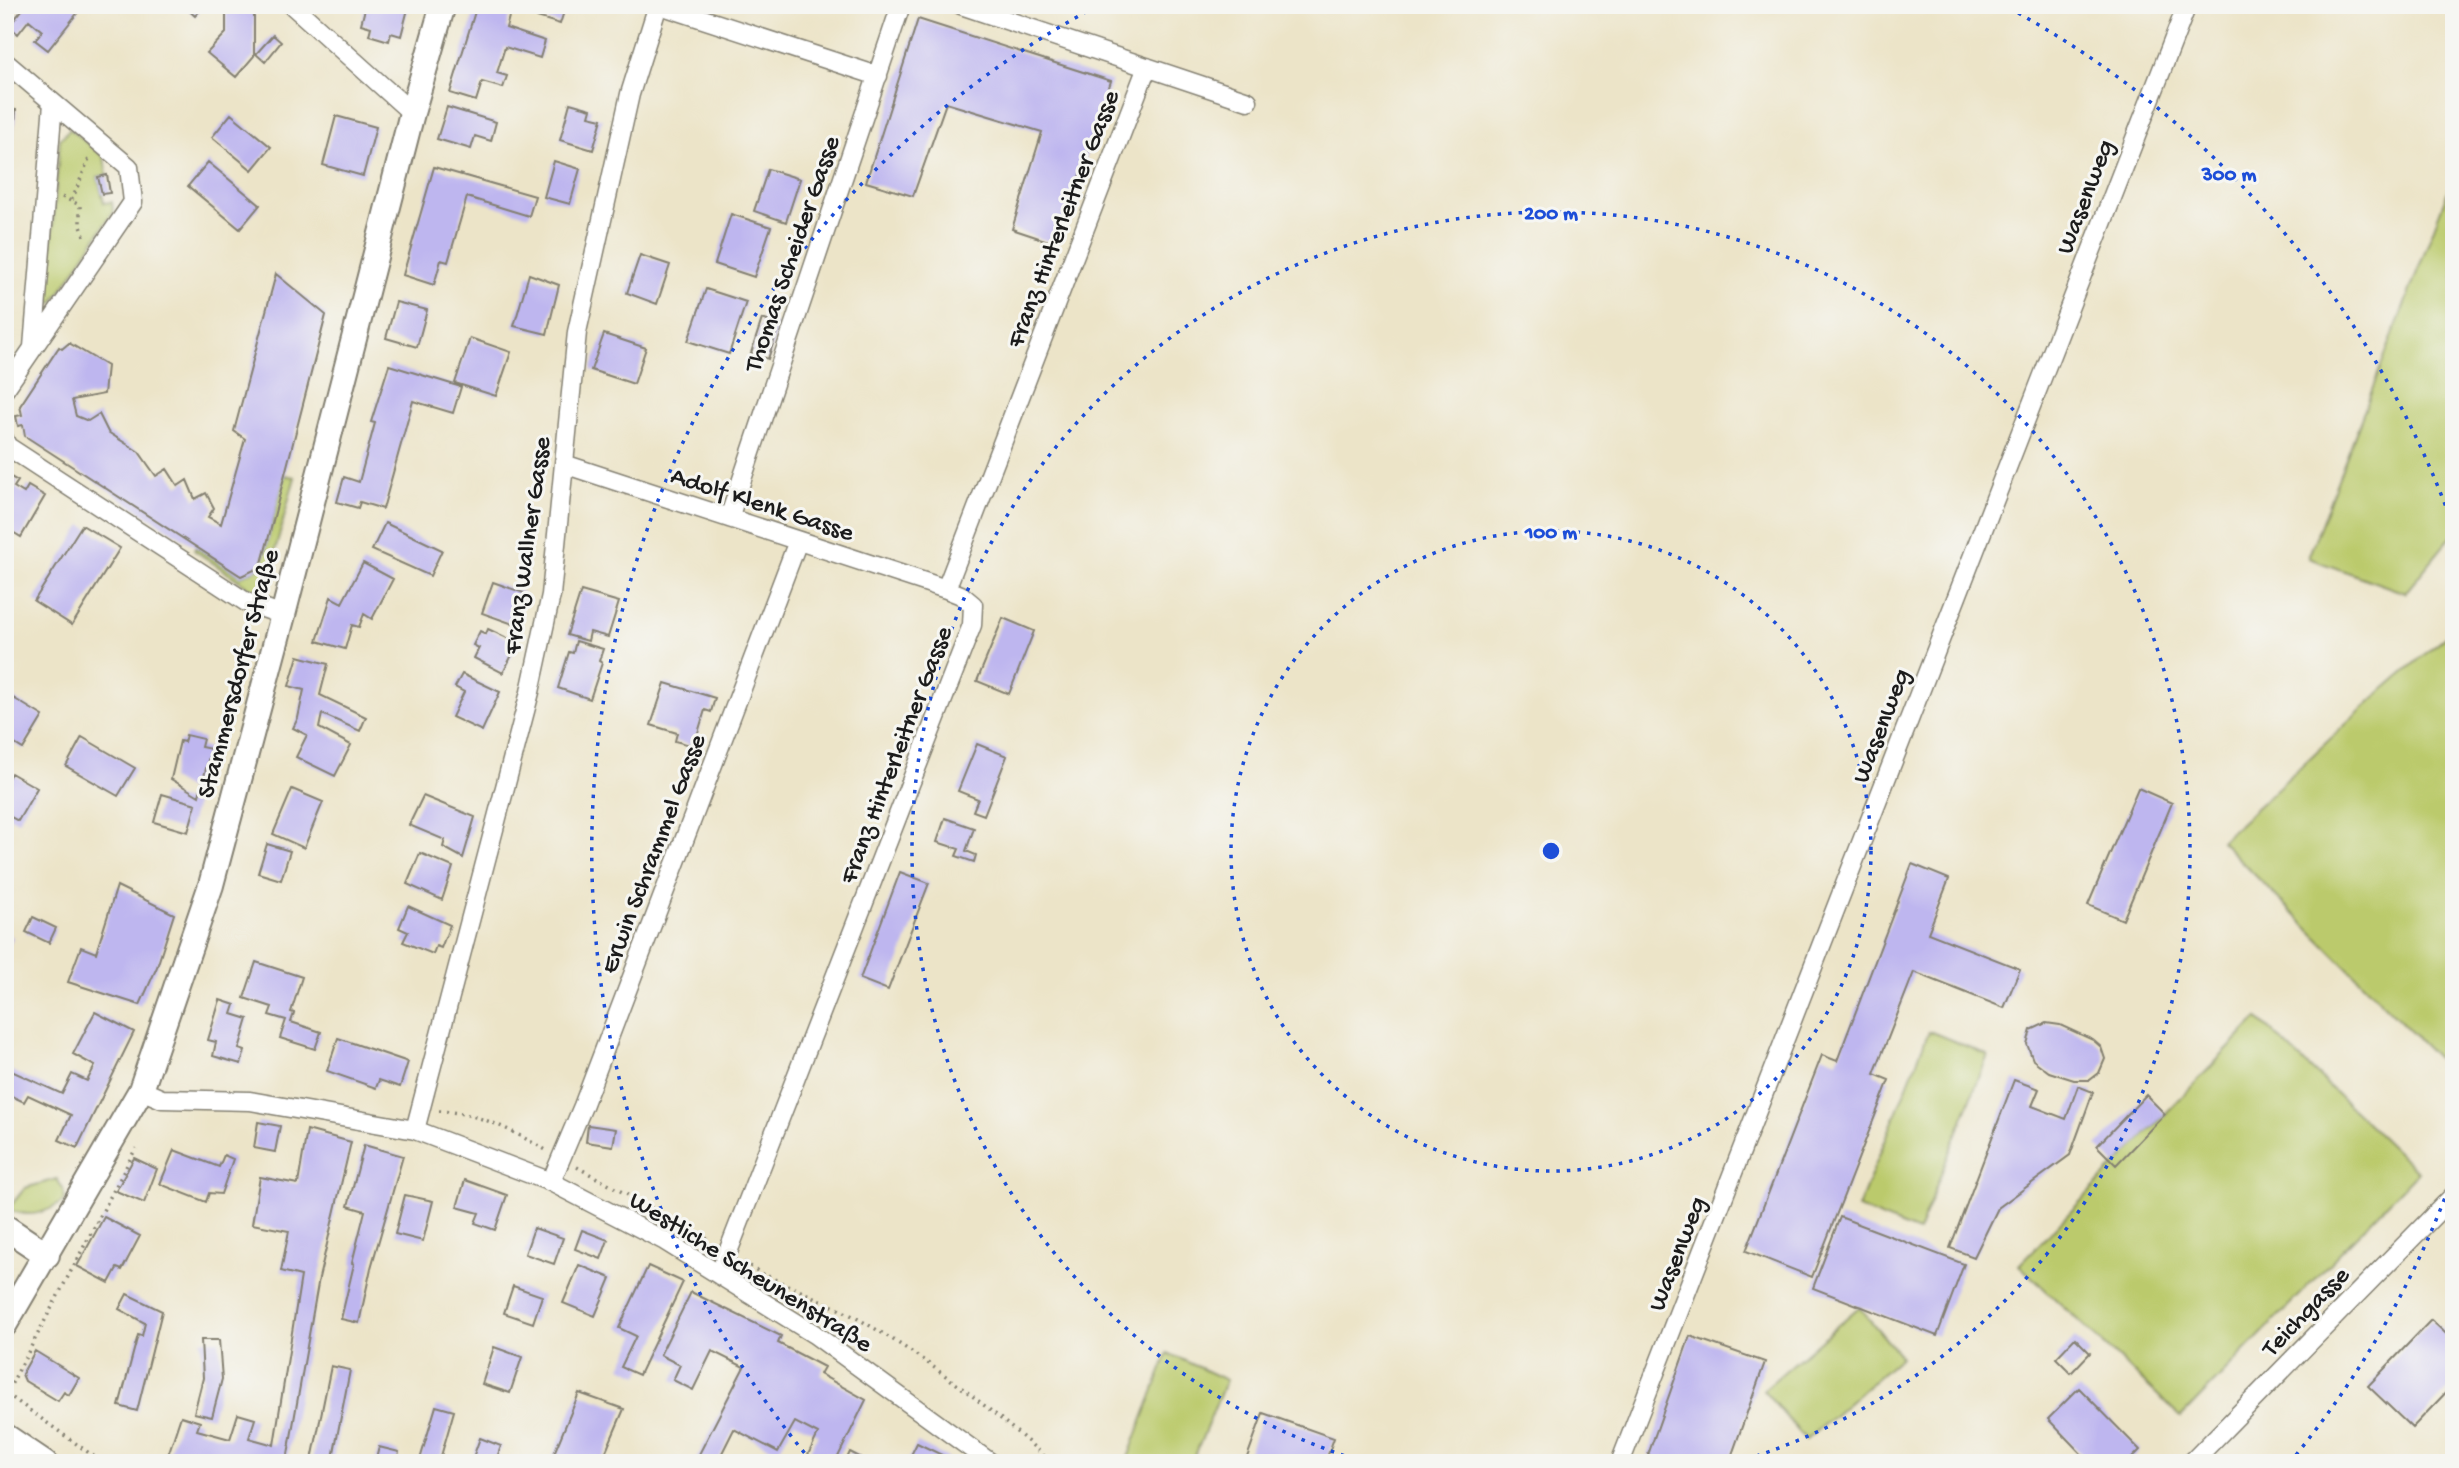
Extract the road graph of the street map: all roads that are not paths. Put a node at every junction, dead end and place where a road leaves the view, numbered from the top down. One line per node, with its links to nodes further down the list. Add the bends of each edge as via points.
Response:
1 (292, 5): 12 (street)
2 (443, 5): 12 (main road, Stammersdorfer Straße)
3 (659, 5): 9 (street); 16 (street, Franz Wallner Gasse, via 630,94 577,332)
4 (901, 5): 9 (street, Thomas Scheider Gasse)
5 (961, 5): 8 (street)
6 (2187, 5): 32 (street, Wasenweg)
7 (5, 62): 11 (street)
8 (1147, 67): 10 (street); 19 (street, Franz Hinterleitner Gasse)
9 (878, 76): 17 (street, Thomas Scheider Gasse)
10 (1248, 101)
11 (53, 103): 13 (street); 13 (street, via 129,167 133,202)
12 (412, 113): 20 (main road, Stammersdorfer Straße)
13 (33, 348): 14 (street)
14 (5, 389)
15 (5, 441): 20 (street, via 6,446 246,602)
16 (564, 464): 17 (street, Adolf Klenk Gasse); 22 (street, Franz Wallner Gasse, via 551,595 530,692)
17 (729, 518): 18 (street, Adolf Klenk Gasse)
18 (798, 541): 19 (street, Adolf Klenk Gasse); 23 (street, Erwin Schrammel Gasse)
19 (946, 589): 27 (street, Franz Hinterleitner Gasse, via 973,605 972,625)
20 (284, 615): 21 (main road, Stammersdorfer Straße, via 211,885)
21 (141, 1090): 22 (street, Westliche Scheunenstraße, via 162,1100 250,1101); 26 (main road, Stammersdorfer Straße)
22 (415, 1130): 23 (street, Westliche Scheunenstraße)
23 (551, 1182): 27 (street, Westliche Scheunenstraße, via 665,1241)
24 (2454, 1195): 33 (street, Teichgasse)
25 (5, 1227): 26 (main road)
26 (47, 1255): 28 (main road, Stammersdorfer Straße)
27 (719, 1275): 31 (street, Westliche Scheunenstraße, via 814,1334)
28 (5, 1325)
29 (5, 1436): 30 (main road)
30 (45, 1463)
31 (991, 1463)
32 (1620, 1463)
33 (2191, 1463)

